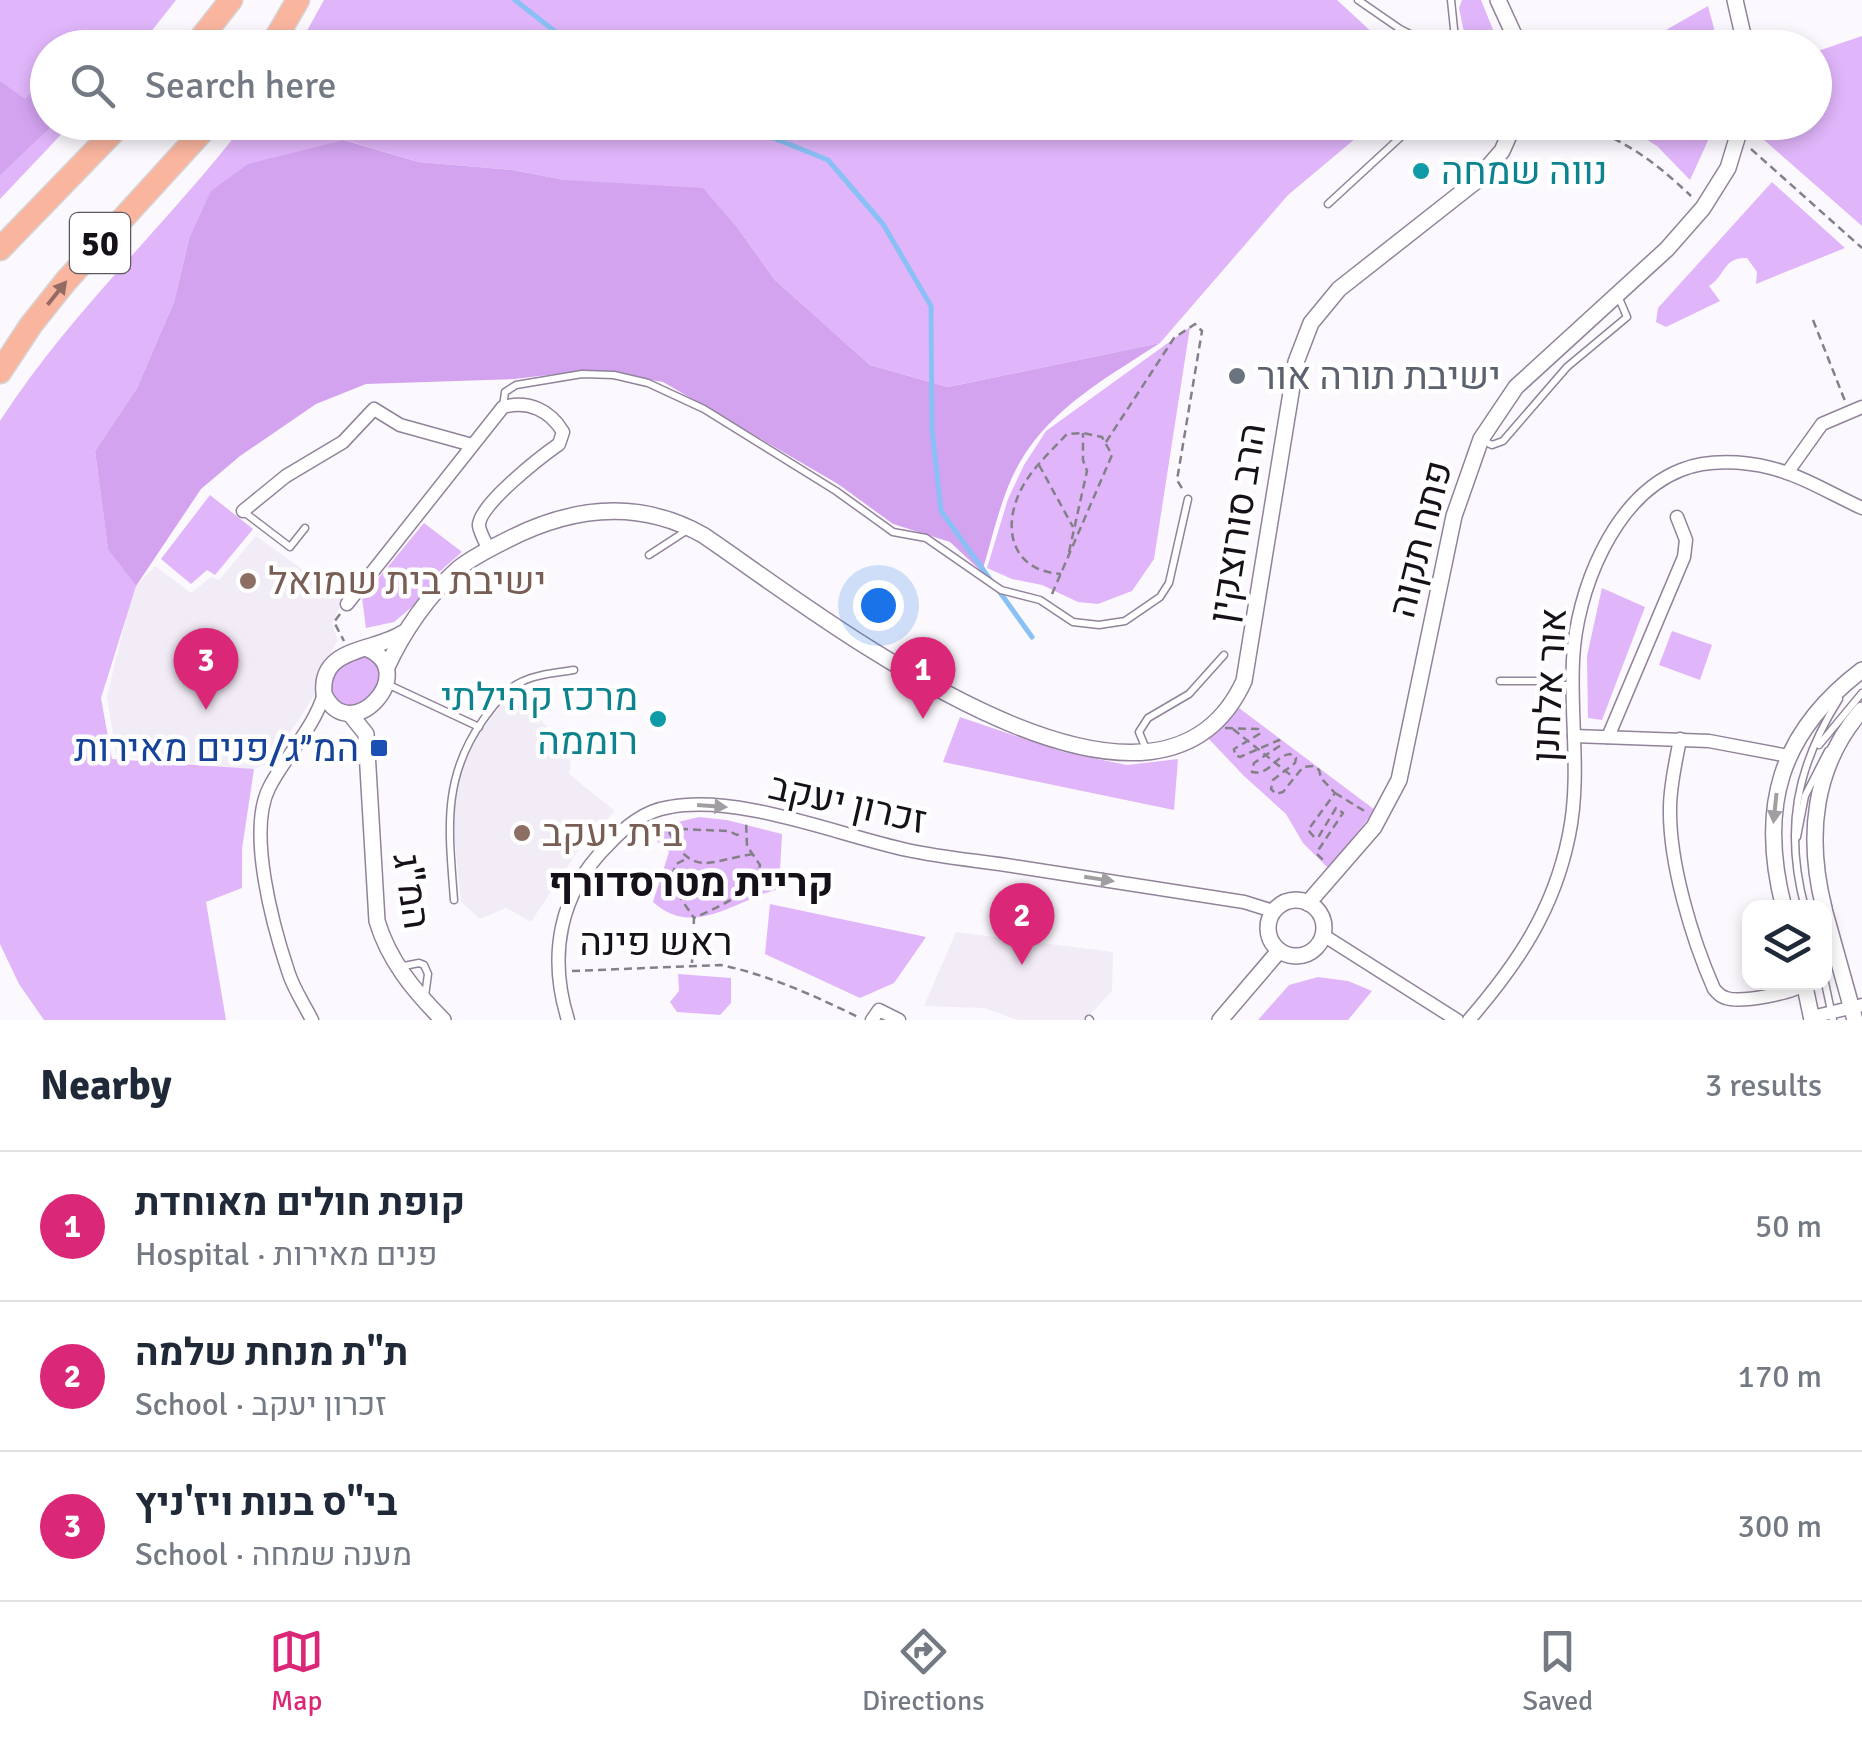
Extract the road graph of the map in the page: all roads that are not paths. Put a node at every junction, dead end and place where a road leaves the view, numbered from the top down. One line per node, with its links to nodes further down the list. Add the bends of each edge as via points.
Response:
1 (231, 0): 7 (highway)
2 (298, 0): 8 (highway)
3 (1358, 0): 9 (lane)
4 (1451, 0): 10 (lane)
5 (1498, 0): 11 (street)
6 (1735, 0): 12 (street)
7 (207, 30)
8 (280, 30)
9 (1404, 30)
10 (1454, 30)
11 (1512, 30)
12 (1742, 30)
13 (106, 140): 19 (highway, 50)
14 (195, 140): 21 (highway, 50, one-way to 14, via 66,281)
15 (1397, 140): 18 (lane)
16 (1505, 140): 56 (street, הרב סורוצקין, via 1489,168 1339,289 1307,332 1296,362 1248,664 1236,698 1218,724)
17 (1737, 140): 20 (street, פתח תקוה, via 1702,208)
18 (1328, 204)
19 (0, 249)
20 (1617, 295): 24 (street, פתח תקוה, via 1516,387); 24 (lane, via 1627,316 1567,368 1503,442)
21 (0, 372)
22 (503, 407): 25 (street); 27 (lane, via 505,392 516,385 582,374 648,384 704,409 893,532 926,538 1001,590 1048,605 1072,622 1125,622 1160,597); 33 (street, via 532,405 563,432 559,444 481,516)
23 (1856, 409): 26 (street, via 1822,424)
24 (1480, 439): 64 (street, פתח תקוה, via 1454,516 1399,780 1374,827)
25 (472, 445): 29 (street, via 400,425 374,409 344,442 286,476); 35 (street)
26 (1787, 473): 28 (street, אור אלחנן); 43 (street, אור אלחנן, via 1726,462 1684,468 1631,509 1584,590)
27 (1188, 499)
28 (1862, 508)
29 (243, 512): 31 (lane, via 290,548)
30 (1677, 517): 53 (street, via 1684,557)
31 (305, 528)
32 (691, 528): 33 (street, via 603,508 527,530); 34 (lane); 56 (street, via 975,709 1102,750)
33 (489, 550): 36 (street, via 456,570)
34 (649, 555)
35 (346, 604)
36 (406, 631): 37 (street); 41 (street)
37 (368, 649): 41 (street, via 383,659); 44 (street, via 349,651 326,676)
38 (1224, 655): 56 (lane, via 1184,699 1148,718 1139,732)
39 (574, 670): 50 (lane, via 516,684)
40 (1861, 670): 57 (street, via 1814,714); 58 (lane, via 1828,717)
41 (387, 676): 46 (street); 50 (lane)
42 (1500, 681): 43 (lane)
43 (1573, 686): 52 (street, אור אלחנן)
44 (324, 694): 48 (street); 51 (street)
45 (1862, 694): 58 (lane, via 1824,738)
46 (375, 700): 48 (street, via 365,710); 55 (street, המ"ג)
47 (1862, 710): 49 (street)
48 (346, 713): 51 (street); 55 (street, המ"ג, via 366,734)
49 (1850, 724): 59 (lane, via 1806,796 1796,842); 63 (street, via 1818,794 1814,849)
50 (478, 727): 60 (lane, via 453,783)
51 (307, 728): 75 (street, via 267,791 260,820 272,916 289,975)
52 (1574, 736): 53 (street); 82 (street, אור אלחנן, via 1569,834 1545,911 1534,937)
53 (1608, 737): 54 (street)
54 (1680, 739): 57 (street); 69 (street, via 1672,832 1710,979 1732,1000)
55 (367, 752): 76 (street, המ"ג, via 377,921 398,967)
56 (1149, 754)
57 (1788, 756): 61 (street, one-way to 61, via 1773,820)
58 (1802, 778): 59 (lane, via 1793,823)
59 (1799, 888): 62 (lane)
60 (454, 900)
61 (1782, 900)
62 (1802, 900)
63 (1823, 900)
64 (1308, 902): 65 (street, via 1289,900); 66 (street, via 1321,916)
65 (1274, 911): 68 (street, via 1268,928); 77 (street, זכרון יעקב, one-way to 65, via 559,990 559,941 582,875 643,816 684,805 747,810 908,850)
66 (1323, 934): 68 (street, via 1306,954); 81 (street)
67 (1832, 934): 72 (street)
68 (1279, 951): 80 (street)
69 (1791, 990)
70 (1806, 990): 74 (street)
71 (1827, 990): 73 (lane)
72 (1856, 1011): 73 (street)
73 (1832, 1016): 74 (street)
74 (1812, 1018)
75 (312, 1020)
76 (443, 1020)
77 (568, 1020)
78 (872, 1020): 79 (street, via 878,1010)
79 (899, 1020)
80 (1220, 1020)
81 (1457, 1020)
82 (1468, 1020)

